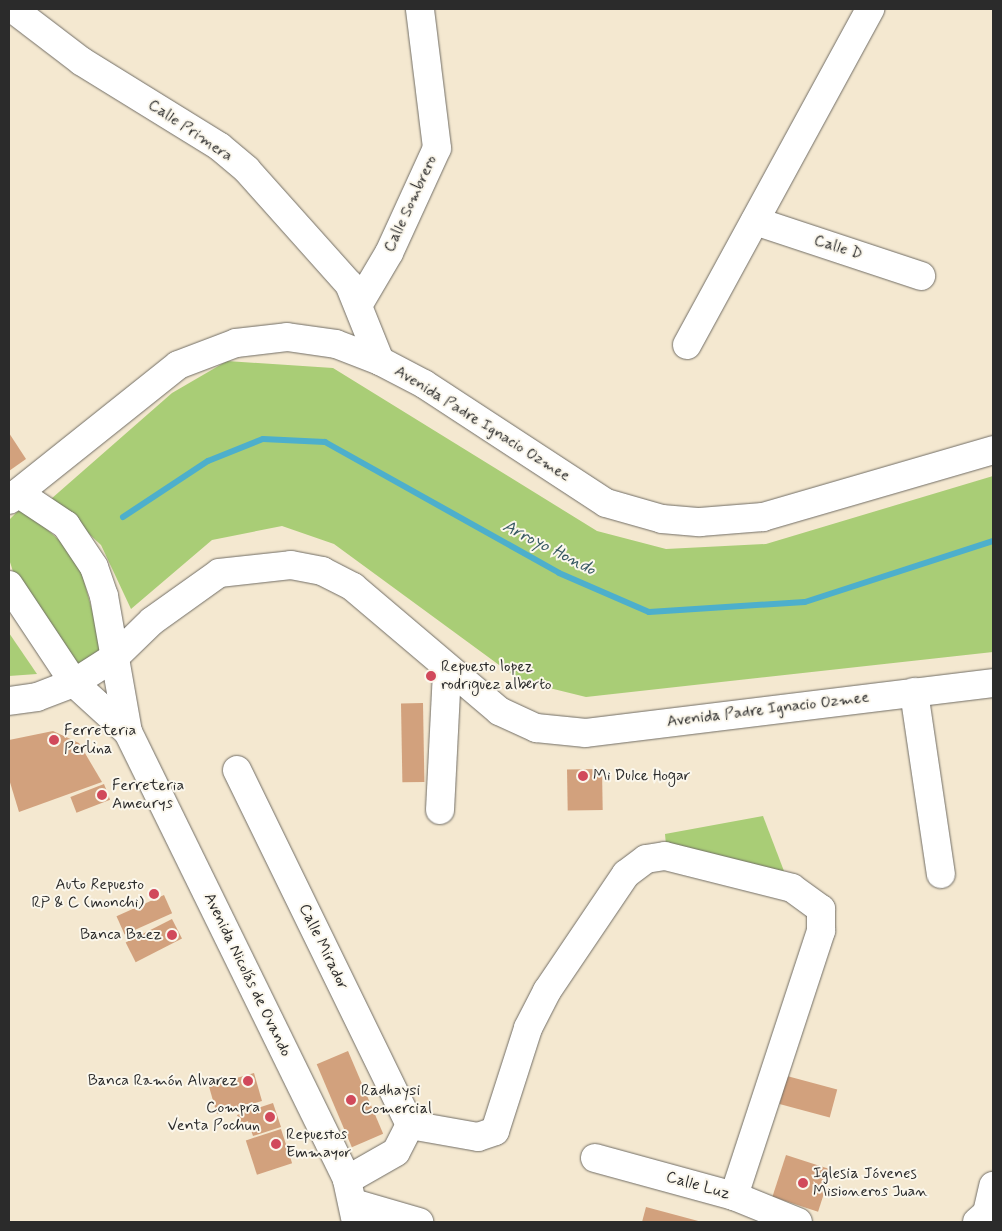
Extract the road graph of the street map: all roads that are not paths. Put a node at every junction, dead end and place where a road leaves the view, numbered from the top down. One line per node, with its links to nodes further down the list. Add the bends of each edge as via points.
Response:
1 (13, 9): 6 (street, Calle Primera, via 81,61 240,164 348,284)
2 (420, 9): 6 (street, Calle Sombrero, via 437,148 389,253)
3 (870, 9): 4 (street)
4 (755, 221): 5 (street, Calle D); 7 (street)
5 (921, 276)
6 (360, 302): 8 (street, Calle Primera)
7 (688, 345)
8 (380, 361): 9 (street, Avenida Padre Ignacio Ozmee, via 424,384 606,503 662,519 700,522 763,517); 10 (street, Avenida Padre Ignacio Ozmee, via 336,344 287,337 236,343 178,366)
9 (993, 450)
10 (14, 497): 12 (street, Avenida Nicolás de Ovando, via 46,508 82,544 104,596)
11 (9, 585): 14 (street, Avenida Nicolás de Ovando)
12 (116, 656): 13 (street, Avenida Padre Ignacio Ozmee, via 152,621 219,573 291,565 322,571 353,587); 14 (street, Avenida Padre Ignacio Ozmee); 18 (street, Avenida Nicolás de Ovando)
13 (447, 670): 16 (street, Avenida Padre Ignacio Ozmee, via 498,711 536,728 586,733); 20 (street)
14 (74, 683): 17 (street, Avenida Padre Ignacio Ozmee, via 37,697); 18 (street, Avenida Nicolás de Ovando)
15 (993, 683): 16 (street, Avenida Padre Ignacio Ozmee)
16 (914, 692): 21 (street)
17 (9, 701)
18 (128, 732): 26 (street, Avenida Nicolás de Ovando)
19 (237, 770): 22 (street, Calle Mirador)
20 (440, 810)
21 (942, 874)
22 (410, 1125): 25 (street, via 478,1136 495,1131 528,1028 547,991 626,874 646,859 665,856 792,888 821,909 816,949); 26 (street, via 396,1152)
23 (596, 1158): 25 (street, Calle Luz)
24 (993, 1186): 27 (street)
25 (734, 1196): 29 (street, Calle Luz)
26 (352, 1202): 28 (street)
27 (986, 1216)
28 (419, 1222)
29 (798, 1222)

